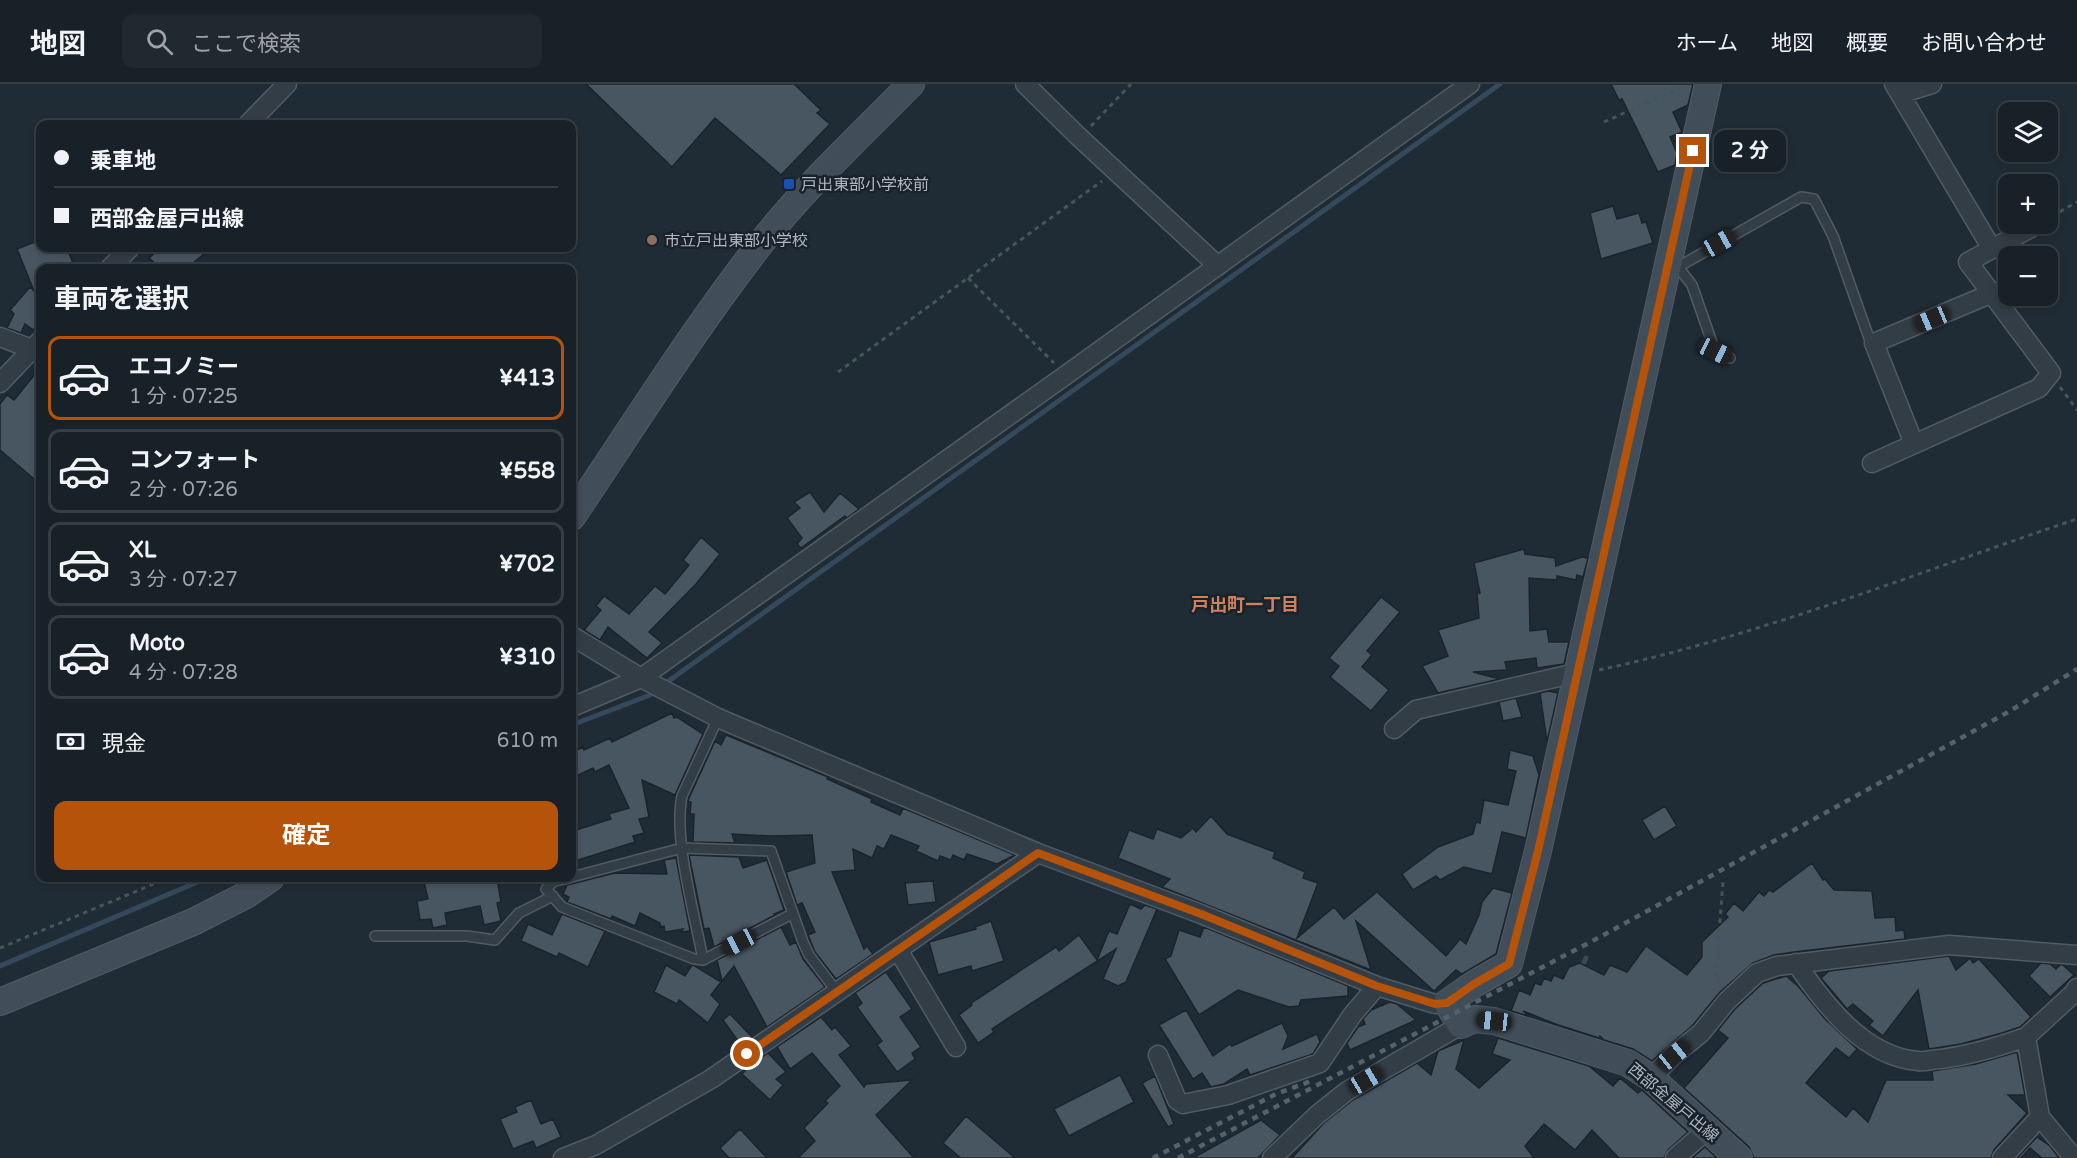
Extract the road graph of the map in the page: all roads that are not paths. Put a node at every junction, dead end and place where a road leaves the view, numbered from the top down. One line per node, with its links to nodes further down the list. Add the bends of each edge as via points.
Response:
1 (287, 84): 8 (street)
2 (911, 84): 24 (main road, via 762,242)
3 (1025, 84): 14 (street)
4 (1470, 84): 14 (street)
5 (1708, 84): 13 (main road)
6 (1932, 84): 7 (street)
7 (1897, 89): 10 (street)
8 (252, 120)
9 (2020, 234): 10 (street)
10 (1992, 249): 15 (street, via 1968,262)
11 (126, 252): 12 (street)
12 (114, 264)
13 (1673, 265): 17 (lane, via 1802,197 1814,199 1833,236); 20 (lane, via 1692,285 1715,351); 26 (main road)
14 (1218, 266): 27 (street, via 1066,375)
15 (1990, 294): 17 (street); 22 (street, via 2051,374 2039,388)
16 (0, 337): 18 (street)
17 (1874, 343): 22 (street)
18 (36, 346)
19 (36, 349): 21 (street)
20 (1730, 358)
21 (0, 383)
22 (1914, 444): 23 (street)
23 (1872, 463)
24 (576, 511)
25 (576, 638): 27 (street)
26 (1577, 668): 30 (street, via 1416,710); 47 (main road, via 1509,964)
27 (655, 684): 28 (street); 29 (street)
28 (576, 706)
29 (718, 718): 31 (lane, via 682,796); 32 (street)
30 (1394, 729)
31 (682, 848): 33 (lane); 37 (lane, via 771,851); 41 (lane)
32 (1038, 853): 39 (street); 43 (street)
33 (576, 875)
34 (266, 882): 46 (main road, via 193,922)
35 (553, 882): 36 (lane, via 546,889)
36 (553, 896): 38 (lane, via 519,914 495,940 467,936); 41 (lane, via 562,907)
37 (792, 914): 41 (lane); 45 (lane, via 809,954)
38 (375, 936)
39 (897, 950): 45 (street); 50 (street)
40 (2077, 955): 42 (street, via 1949,945)
41 (703, 960)
42 (1796, 963): 49 (street, via 1817,995 1843,1023 1883,1051 1900,1057 1919,1062 1953,1057); 52 (street, via 1757,974 1727,1001 1701,1033)
43 (1377, 986): 47 (street, via 1435,1004); 51 (street, via 1320,1063 1228,1095 1184,1104 1177,1100)
44 (2077, 988): 49 (street)
45 (837, 992): 55 (street, via 711,1079 596,1145)
46 (0, 1002)
47 (1447, 1003): 48 (main road)
48 (1461, 1025): 52 (main road, 西部金屋戸出線, via 1475,1019 1494,1021 1628,1063); 56 (street, via 1347,1090)
49 (2026, 1037): 53 (street)
50 (956, 1047)
51 (1158, 1055)
52 (1650, 1078): 54 (main road, 西部金屋戸出線)
53 (2040, 1118): 59 (street); 60 (street)
54 (1707, 1130): 57 (street); 58 (main road, 西部金屋戸出線)
55 (563, 1158)
56 (1272, 1158)
57 (1676, 1158)
58 (1739, 1158)
59 (2002, 1158)
60 (2074, 1158)

